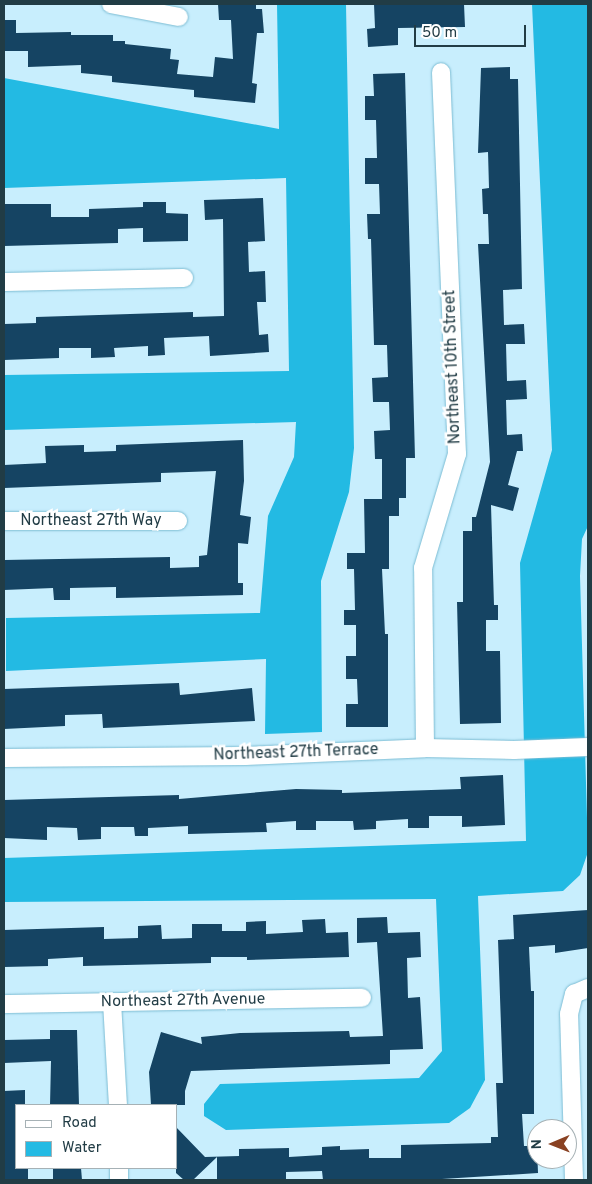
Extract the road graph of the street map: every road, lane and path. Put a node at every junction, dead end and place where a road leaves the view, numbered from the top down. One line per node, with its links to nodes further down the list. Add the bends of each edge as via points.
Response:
1 (111, 4): 2 (street)
2 (179, 17)
3 (441, 72): 9 (street, Northeast 10th Street, via 457,454 423,568)
4 (184, 278): 5 (street)
5 (4, 282)
6 (4, 521): 7 (street, Northeast 27th Way)
7 (178, 521)
8 (588, 747): 9 (street, Northeast 27th Terrace, via 514,750)
9 (425, 748): 10 (street, Northeast 27th Terrace, via 245,756)
10 (4, 758)
11 (581, 991): 16 (street, via 568,1014)
12 (362, 998): 13 (street, Northeast 27th Avenue)
13 (112, 1002): 14 (street, Northeast 27th Avenue); 15 (street)
14 (4, 1004)
15 (118, 1104)
16 (574, 1180)

